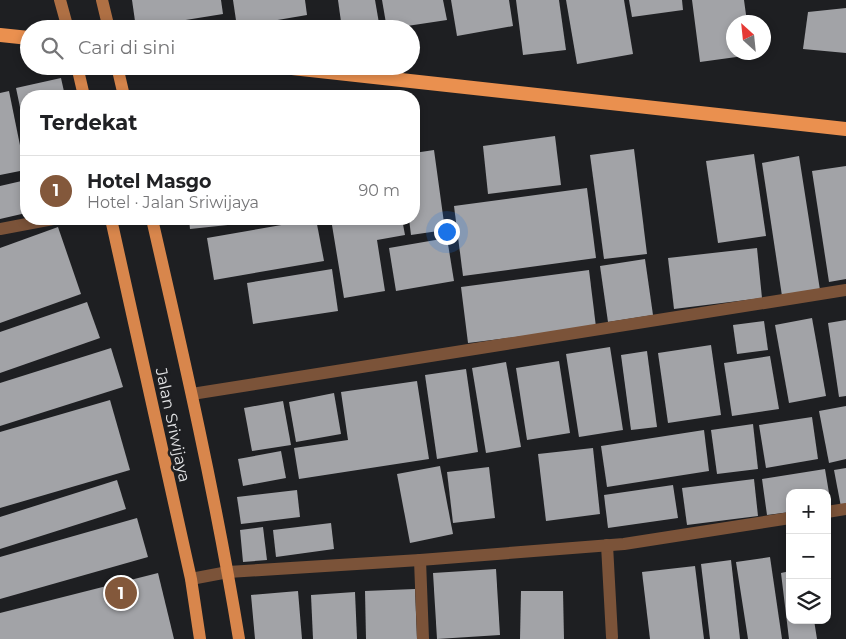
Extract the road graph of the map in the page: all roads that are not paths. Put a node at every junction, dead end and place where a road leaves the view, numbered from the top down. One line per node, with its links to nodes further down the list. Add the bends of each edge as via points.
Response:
1 (60, 0): 3 (main road)
2 (102, 0): 4 (main road)
3 (66, 20)
4 (107, 20)
5 (0, 35): 6 (highway)
6 (20, 37)
7 (79, 75): 10 (main road)
8 (119, 75): 11 (main road)
9 (356, 75): 12 (highway)
10 (83, 90)
11 (123, 90)
12 (846, 129)
13 (21, 225): 16 (street)
14 (112, 225): 25 (main road, Jalan Sriwijaya)
15 (153, 225): 18 (main road, Jalan Sriwijaya)
16 (0, 229)
17 (846, 290): 18 (street)
18 (192, 394): 24 (main road, Jalan Sriwijaya)
19 (846, 509): 20 (street)
20 (831, 511)
21 (786, 519): 22 (street)
22 (607, 545): 23 (street); 26 (street)
23 (420, 560): 24 (street); 29 (street)
24 (228, 572): 25 (street); 28 (main road, Jalan Sriwijaya)
25 (191, 579): 27 (main road, Jalan Sriwijaya)
26 (612, 637)
27 (200, 639)
28 (239, 639)
29 (422, 639)

